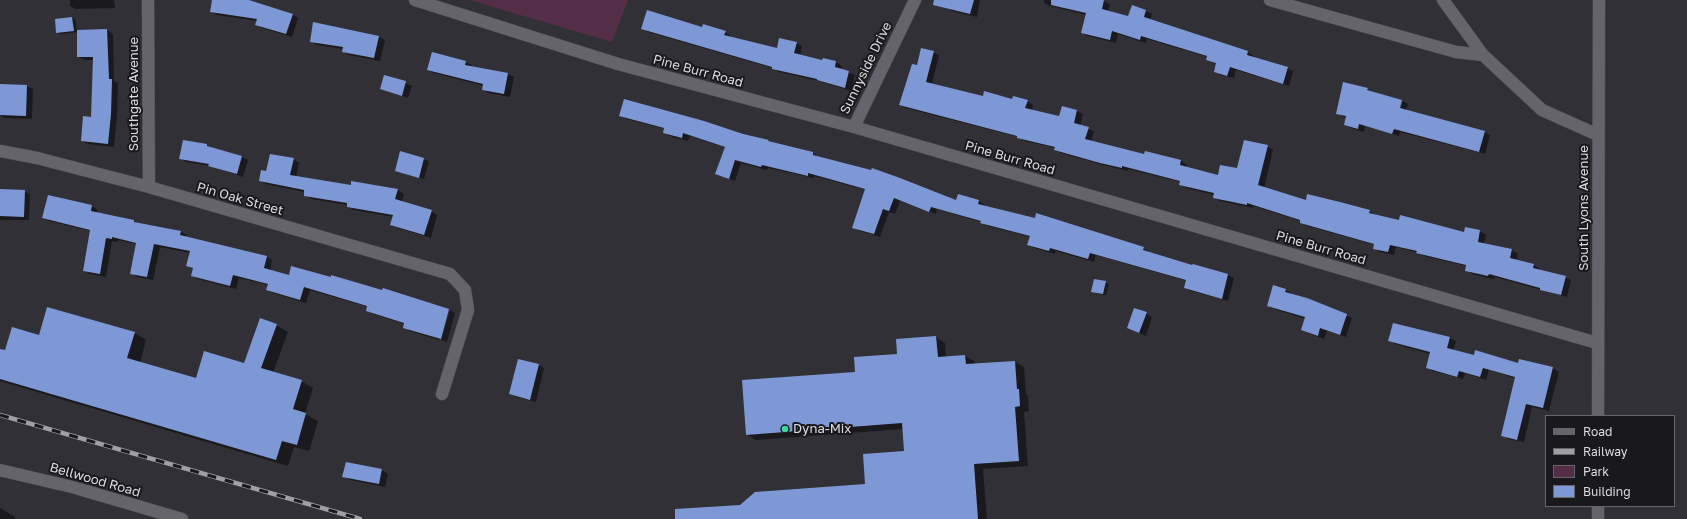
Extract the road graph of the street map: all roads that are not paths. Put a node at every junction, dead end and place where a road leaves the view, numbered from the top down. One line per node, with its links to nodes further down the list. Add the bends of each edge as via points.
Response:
1 (148, 0): 11 (street, Southgate Avenue)
2 (415, 0): 8 (street, Pine Burr Road, via 618,64)
3 (915, 0): 8 (street, Sunnyside Drive)
4 (1270, 0): 7 (street, via 1456,52)
5 (1443, 0): 7 (street)
6 (1599, 0): 9 (street, South Lyons Avenue)
7 (1483, 55): 9 (street, via 1542,110)
8 (854, 126): 12 (street, Pine Burr Road)
9 (1598, 135): 12 (street, South Lyons Avenue)
10 (0, 151): 11 (street, Pin Oak Street, via 38,158)
11 (149, 187): 13 (street, Pin Oak Street, via 450,274 465,290 468,310)
12 (1597, 343): 14 (street, South Lyons Avenue)
13 (442, 394)
14 (1598, 415)
15 (0, 470): 17 (street, Bellwood Road, via 72,487)
16 (1598, 507): 18 (street)
17 (182, 519)
18 (1598, 519)

